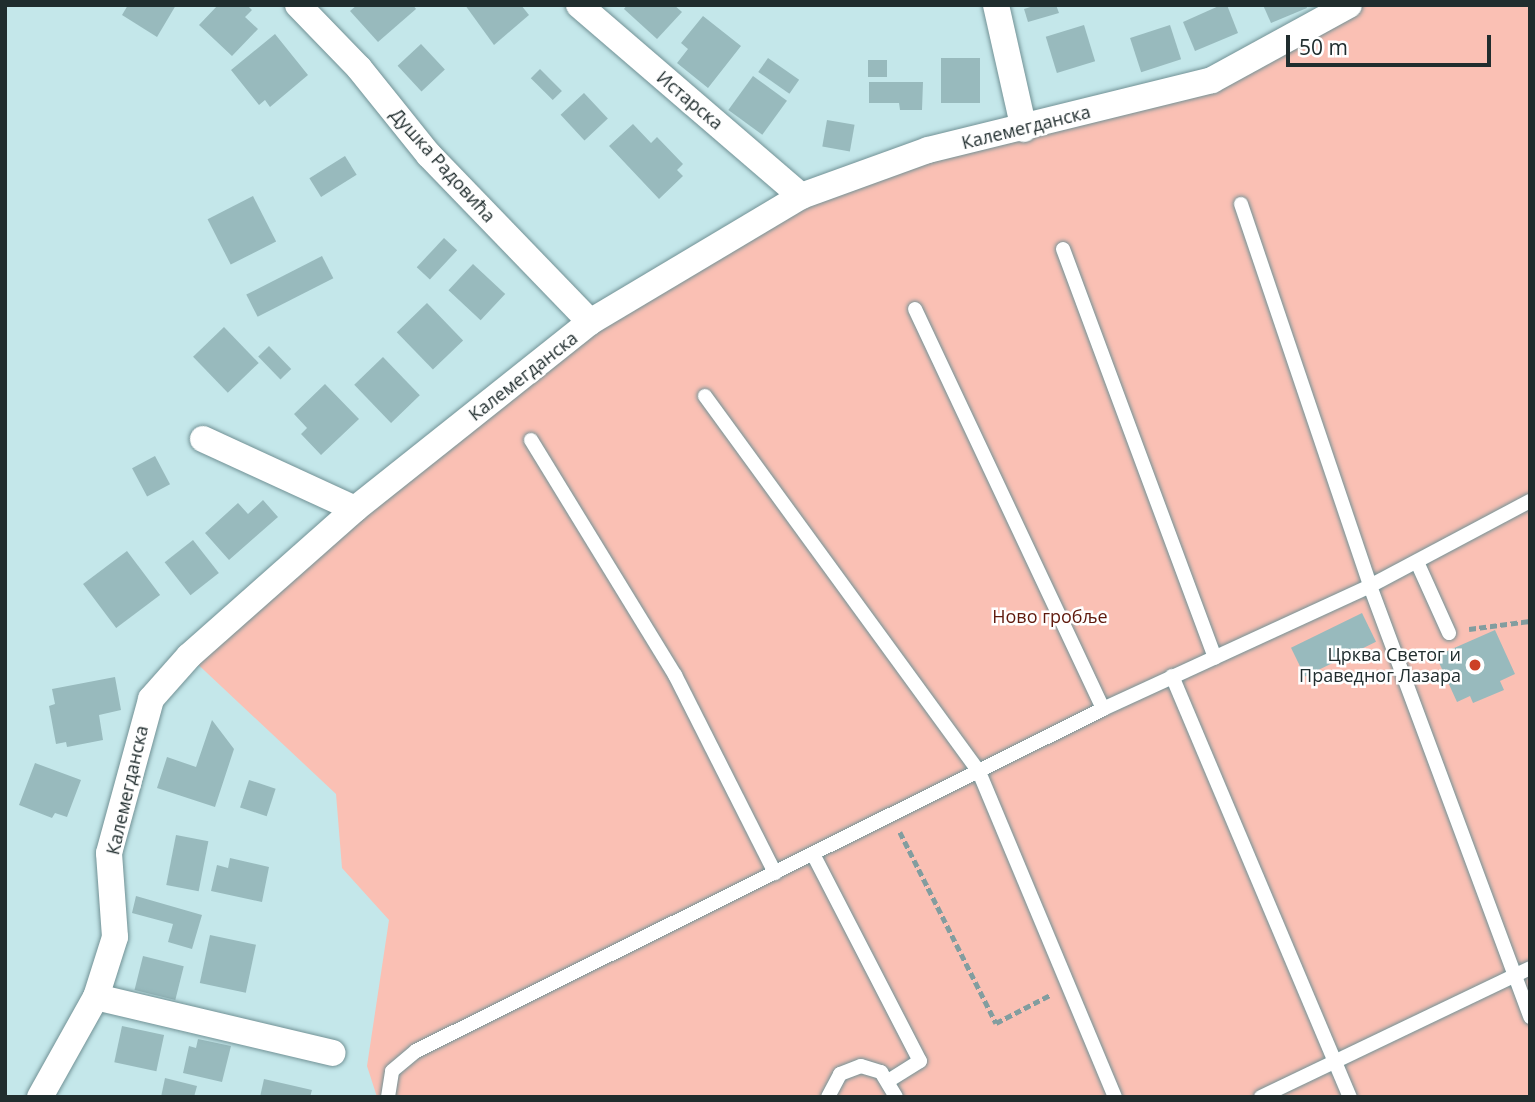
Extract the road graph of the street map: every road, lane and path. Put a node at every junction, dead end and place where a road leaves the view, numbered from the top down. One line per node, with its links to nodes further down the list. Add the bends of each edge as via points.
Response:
1 (298, 5): 10 (street, Душка Радовића, via 350,59 429,155)
2 (579, 5): 6 (street, Истарска)
3 (996, 5): 5 (street)
4 (1349, 5): 5 (street, Калемегданска, via 1212,80)
5 (1024, 129): 6 (street, Калемегданска, via 928,150)
6 (801, 196): 10 (street, Калемегданска)
7 (1241, 204): 17 (lane)
8 (1063, 249): 20 (lane)
9 (915, 309): 22 (lane)
10 (590, 323): 15 (street, Калемегданска)
11 (705, 396): 23 (lane)
12 (203, 439): 15 (street)
13 (531, 440): 26 (lane, via 675,675)
14 (1530, 501): 16 (lane)
15 (355, 509): 30 (street, Калемегданска, via 189,656 151,699 109,853 115,937)
16 (1417, 562): 17 (lane); 19 (lane)
17 (1370, 586): 20 (lane); 28 (lane)
18 (1530, 621): 19 (path, via 1501,621)
19 (1449, 633)
20 (1215, 658): 21 (lane)
21 (1172, 676): 22 (lane); 33 (lane)
22 (1103, 709): 23 (lane)
23 (979, 772): 24 (lane); 29 (lane)
24 (891, 815): 25 (lane); 29 (path, via 996,1023)
25 (813, 854): 26 (lane); 34 (lane, via 920,1061)
26 (775, 873): 36 (lane, via 416,1051 392,1071)
27 (1530, 968): 28 (lane)
28 (1514, 974): 31 (lane); 33 (lane)
29 (1069, 986): 39 (lane)
30 (96, 997): 32 (street); 35 (street, Калемегданска)
31 (1530, 1017)
32 (332, 1053)
33 (1335, 1061): 40 (lane); 41 (lane)
34 (890, 1080): 37 (lane, via 871,1068 850,1068 833,1082); 38 (lane)
35 (47, 1093)
36 (388, 1097)
37 (828, 1097)
38 (896, 1097)
39 (1115, 1097)
40 (1261, 1097)
41 (1350, 1097)

